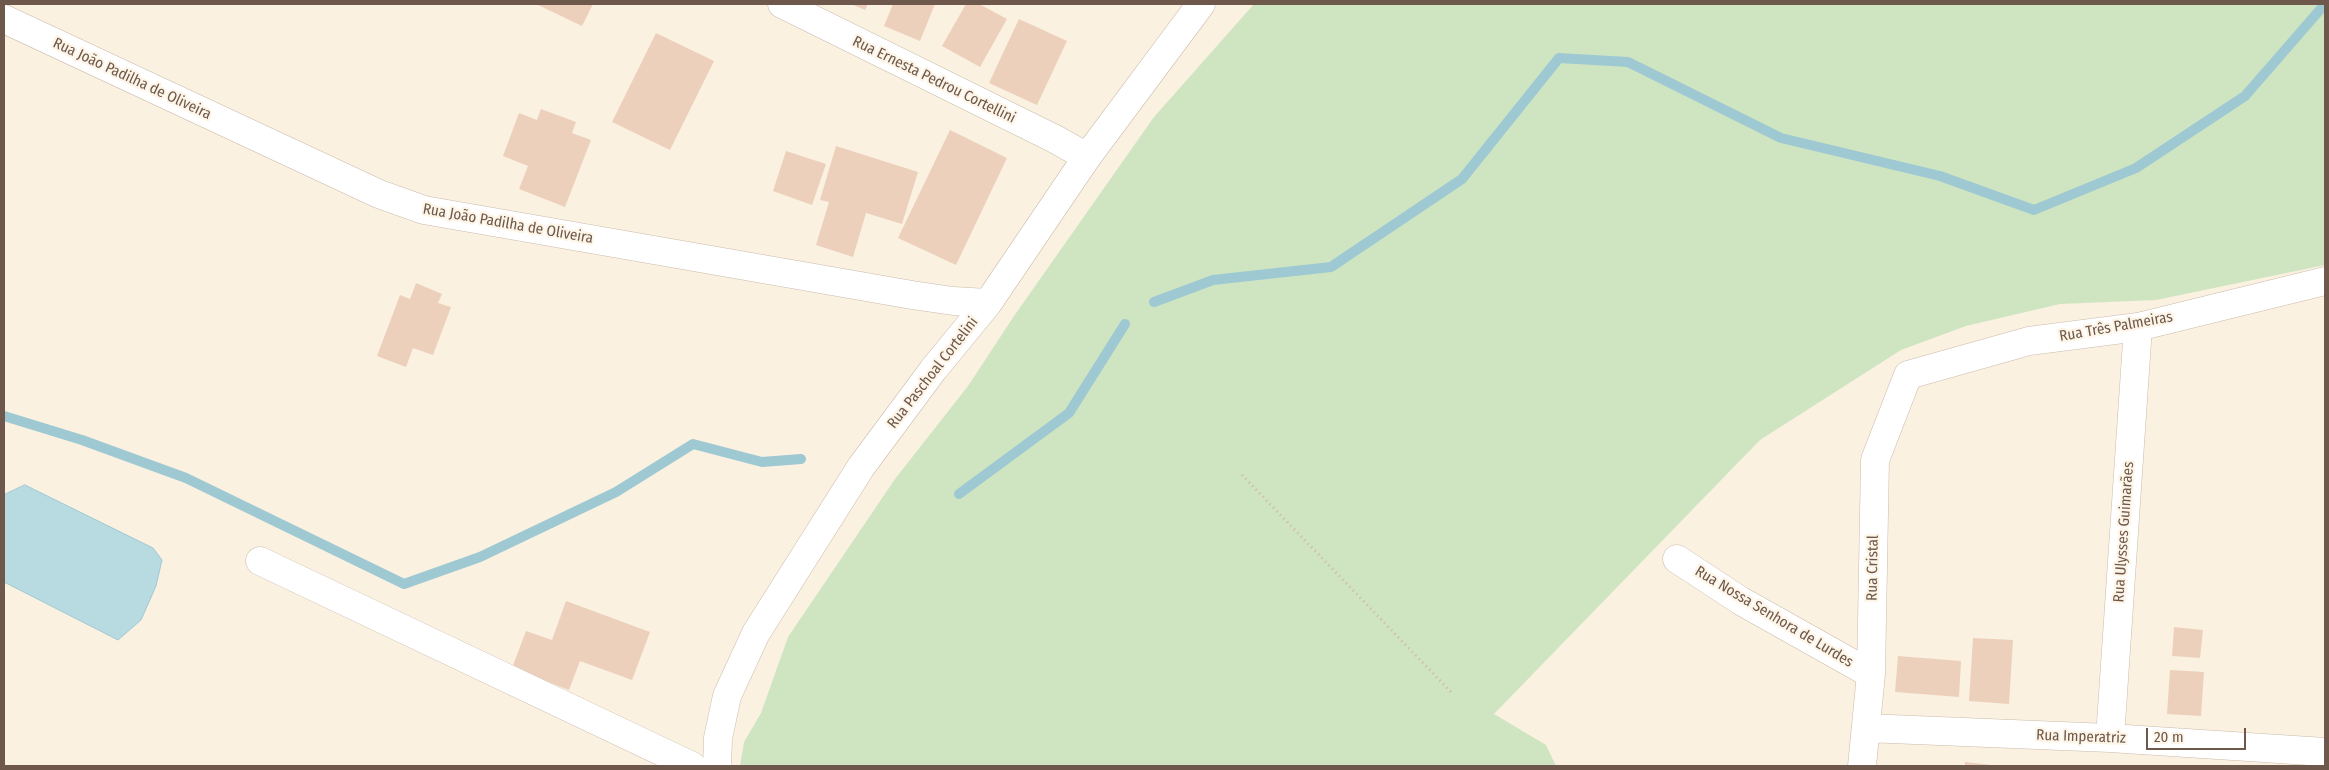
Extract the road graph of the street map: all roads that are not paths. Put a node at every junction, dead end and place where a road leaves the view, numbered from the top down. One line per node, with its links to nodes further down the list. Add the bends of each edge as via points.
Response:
1 (782, 4): 4 (street, Rua Ernesta Pedrou Cortellini)
2 (1201, 4): 4 (street, Rua Paschoal Cortelini)
3 (4, 19): 6 (street, Rua João Padilha de Oliveira, via 379,194 424,210 953,302)
4 (1086, 157): 6 (street, Rua Paschoal Cortelini)
5 (2325, 281): 7 (street, Rua Três Palmeiras)
6 (988, 303): 16 (street, Rua Paschoal Cortelini, via 861,467 756,633 727,696 718,738)
7 (2138, 327): 8 (street, Rua Três Palmeiras, via 2029,342); 13 (street, Rua Ulysses Guimarães)
8 (1908, 375): 11 (street, Rua Cristal, via 1875,460)
9 (1677, 558): 11 (street, Rua Nossa Senhora de Lurdes, via 1741,601)
10 (260, 561): 15 (street)
11 (1871, 674): 12 (street, Rua Cristal)
12 (1866, 728): 13 (street, Rua Imperatriz); 17 (street, Rua Cristal)
13 (2110, 738): 14 (street, Rua Imperatriz)
14 (2325, 752)
15 (692, 766)
16 (717, 766)
17 (1862, 766)

